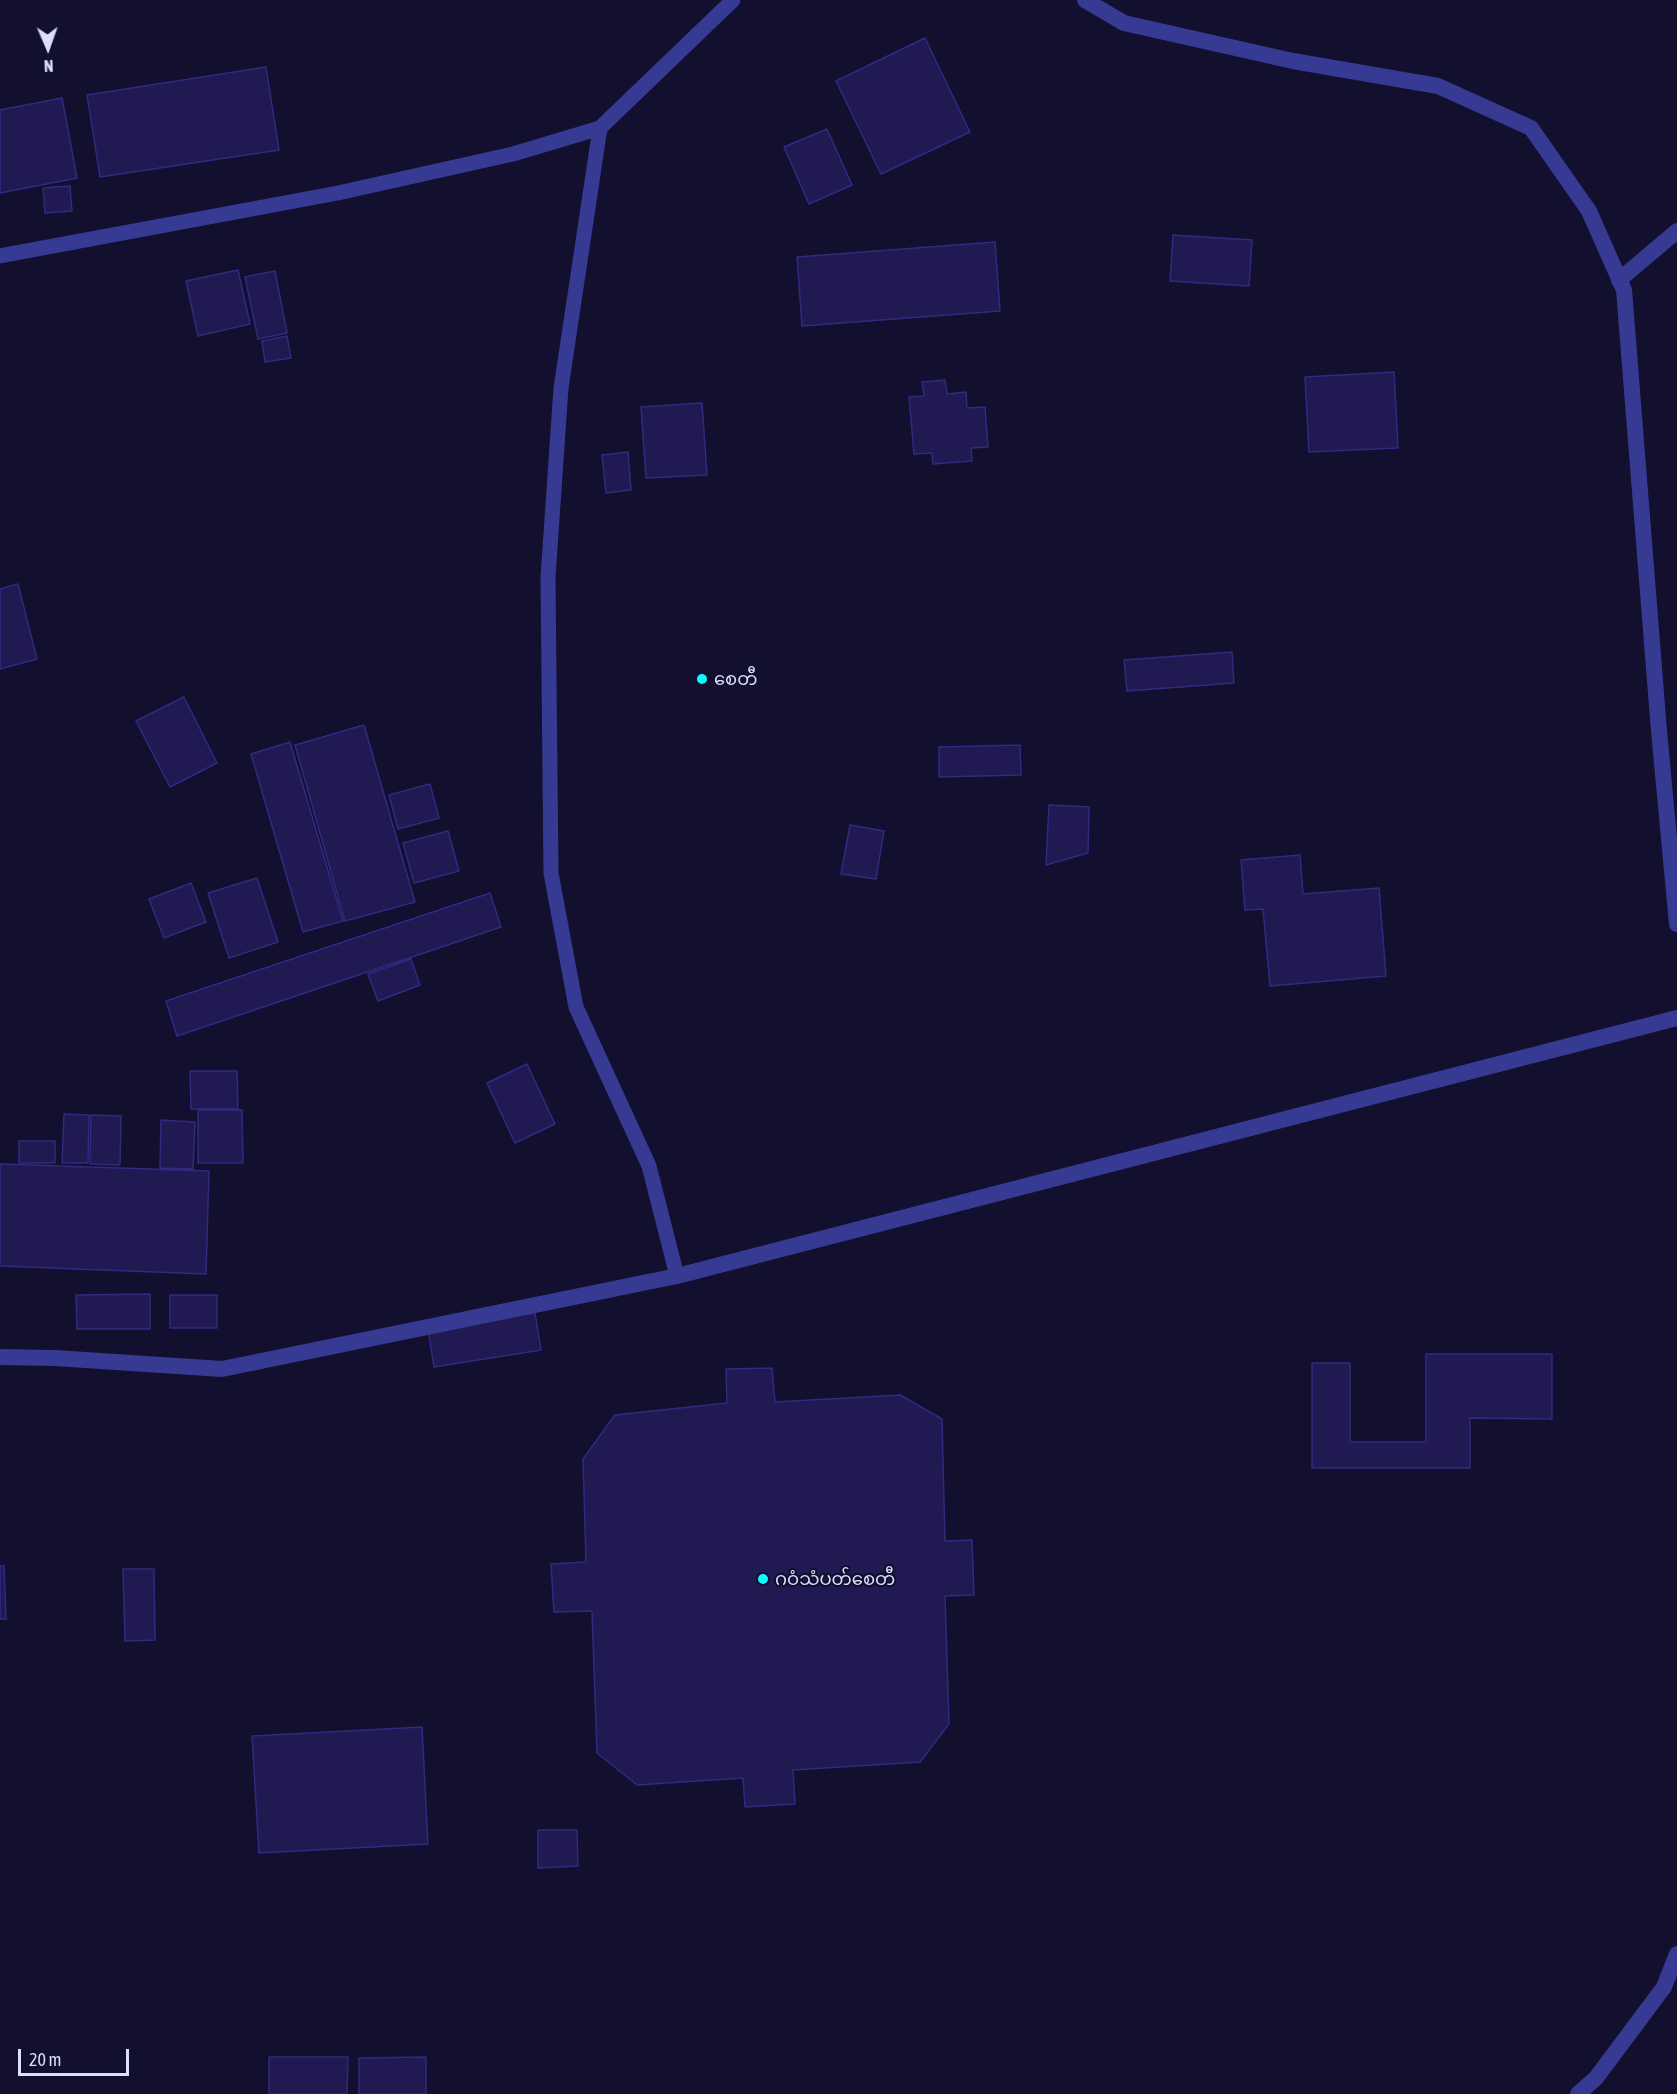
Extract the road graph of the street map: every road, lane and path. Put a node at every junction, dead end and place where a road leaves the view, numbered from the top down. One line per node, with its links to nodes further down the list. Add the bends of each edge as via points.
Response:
1 (733, 0): 3 (lane)
2 (1085, 0): 6 (street, via 1124,23 1293,61 1438,86 1531,128 1589,211)
3 (600, 129): 5 (lane, via 513,154 338,193); 9 (lane, via 561,388 549,553 551,873 576,1007 649,1166)
4 (1677, 231): 6 (street)
5 (0, 256)
6 (1619, 280): 7 (street, via 1624,290)
7 (1677, 924)
8 (1677, 1018): 9 (street)
9 (677, 1276): 10 (street, via 222,1369)
10 (0, 1357)
11 (1677, 1954): 12 (street, via 1664,1987 1596,2078)
12 (1578, 2094)

